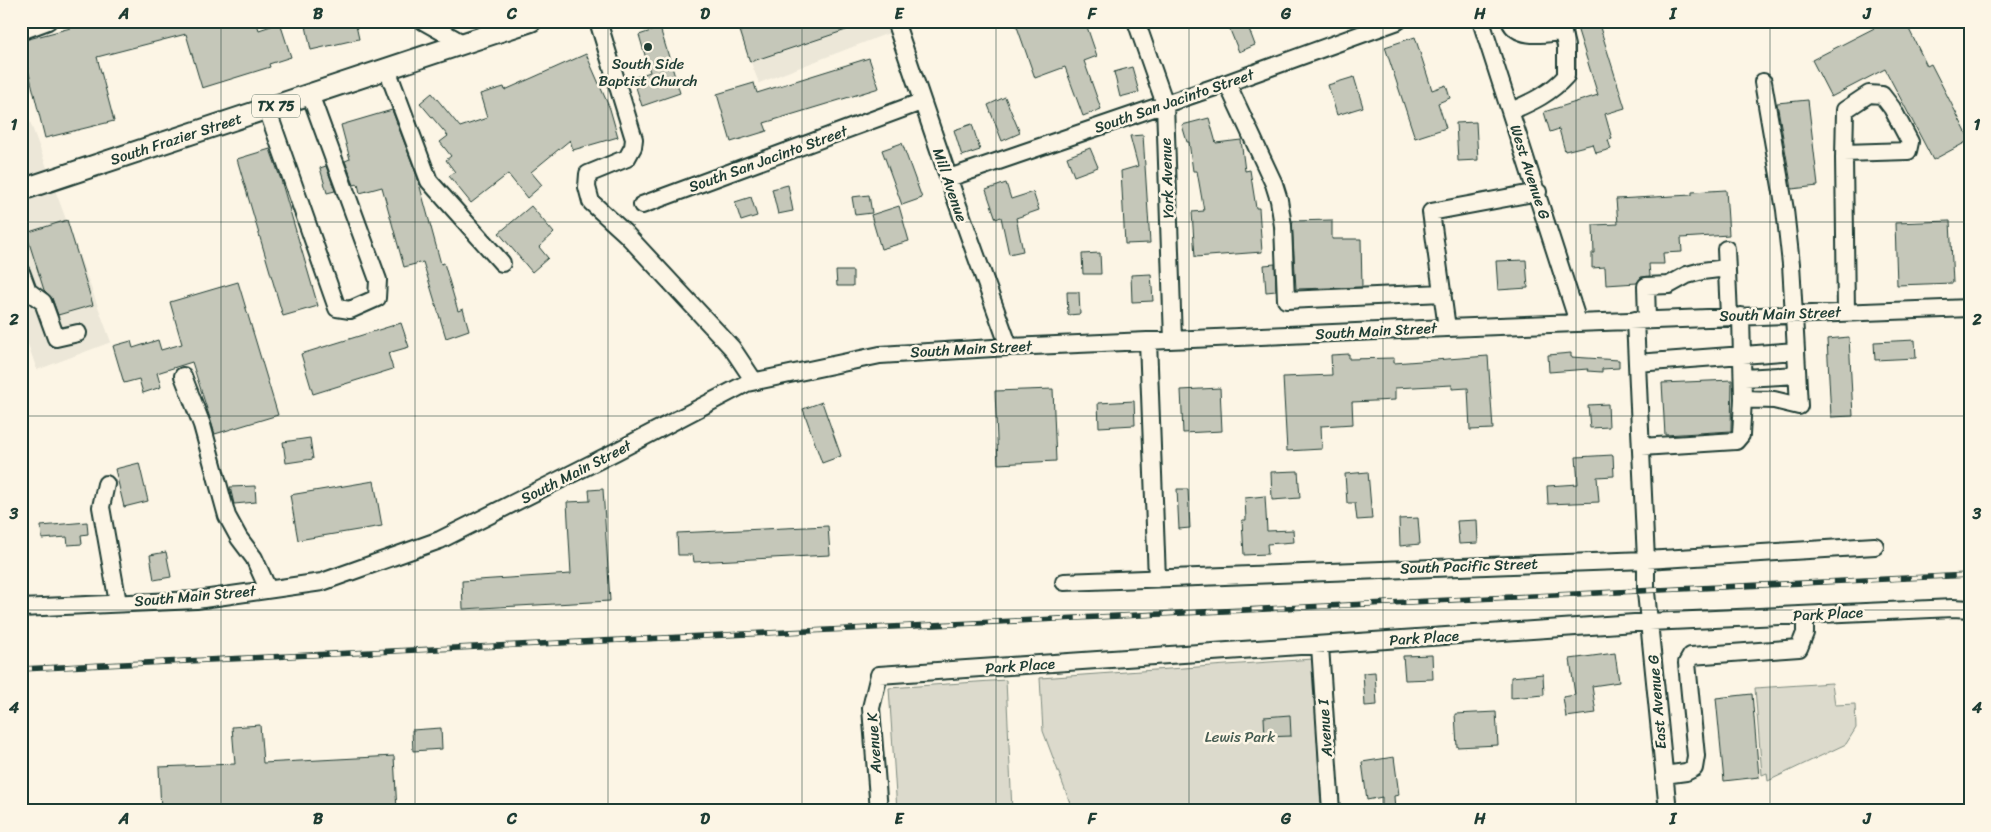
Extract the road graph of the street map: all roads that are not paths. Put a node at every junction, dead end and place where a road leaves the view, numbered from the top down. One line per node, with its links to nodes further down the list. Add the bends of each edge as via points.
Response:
1 (48, 21): 12 (street)
2 (423, 21): 13 (street)
3 (531, 21): 13 (main road, South Frazier Street / TX 75)
4 (598, 21): 49 (street, via 634,139 627,158 588,174 591,202 626,234 732,348)
5 (895, 21): 18 (street, Mill Avenue)
6 (1136, 21): 19 (street, York Avenue)
7 (1398, 21): 10 (street, South San Jacinto Street)
8 (1481, 21): 21 (street, West Avenue G)
9 (1510, 21): 11 (street, via 1525,34)
10 (1379, 25): 16 (street, South San Jacinto Street)
11 (1561, 27): 21 (street, via 1566,46 1566,76 1537,100)
12 (21, 31)
13 (464, 44): 14 (main road, South Frazier Street / TX 75)
14 (387, 69): 17 (main road, South Frazier Street / TX 75); 28 (street, via 429,180)
15 (1763, 82): 34 (street, via 1785,210)
16 (1227, 83): 19 (street, South San Jacinto Street); 31 (street, via 1280,200 1286,300)
17 (310, 94): 20 (main road, South Frazier Street / TX 75); 20 (street, via 378,280 377,298 350,310 337,308)
18 (921, 102): 23 (street, Mill Avenue); 26 (street, South San Jacinto Street)
19 (1165, 104): 23 (street, South San Jacinto Street); 40 (street, York Avenue)
20 (267, 109): 24 (main road, South Frazier Street / TX 75)
21 (1511, 111): 25 (street, West Avenue G)
22 (1844, 153): 22 (street, via 1845,110 1869,94 1882,95 1910,142 1908,151); 33 (street)
23 (949, 178): 42 (street, Mill Avenue)
24 (21, 190)
25 (1538, 192): 31 (street, via 1431,212); 37 (street, West Avenue G)
26 (642, 206)
27 (1726, 249): 29 (street)
28 (502, 263)
29 (1727, 268): 35 (street); 36 (street, via 1687,275 1670,285 1646,286)
30 (21, 272): 39 (street, via 28,291 43,302 56,338)
31 (1443, 293): 38 (street)
32 (1970, 308): 33 (street, South Main Street)
33 (1846, 312): 34 (street, South Main Street)
34 (1793, 314): 35 (street, South Main Street); 43 (street)
35 (1735, 316): 36 (street, South Main Street); 44 (street)
36 (1641, 320): 37 (street, South Main Street); 45 (street)
37 (1578, 322): 38 (street, South Main Street)
38 (1447, 328): 40 (street, South Main Street)
39 (78, 333)
40 (1173, 340): 41 (street, South Main Street)
41 (1148, 341): 42 (street, South Main Street); 55 (street)
42 (1009, 347): 49 (street, South Main Street, via 880,355)
43 (1796, 351): 44 (street); 46 (street)
44 (1742, 355): 45 (street); 48 (street)
45 (1637, 363): 51 (street)
46 (1797, 375): 48 (street); 50 (street, via 1799,406 1774,400)
47 (183, 376): 57 (street, via 202,425 227,516 254,558)
48 (1744, 378): 50 (street)
49 (754, 381): 57 (street, South Main Street, via 440,540 322,582)
50 (1744, 399): 51 (street, via 1740,435 1736,441)
51 (1641, 447): 54 (street)
52 (106, 484): 58 (street, via 101,508)
53 (1875, 546): 54 (street, South Pacific Street)
54 (1646, 560): 55 (street, South Pacific Street); 62 (street, East Avenue G)
55 (1157, 579): 56 (street, South Pacific Street)
56 (1064, 582)
57 (268, 589): 58 (street, South Main Street, via 196,600)
58 (118, 603): 59 (street, South Main Street)
59 (21, 608)
60 (1970, 609): 61 (street, Park Place)
61 (1805, 615): 62 (street, Park Place); 65 (street, via 1805,633 1799,648 1691,656 1686,663 1696,756 1694,768)
62 (1649, 622): 63 (street, Park Place); 65 (street, East Avenue G)
63 (1320, 646): 64 (street, Park Place); 67 (street, Avenue I)
64 (879, 675): 66 (street, Avenue K, via 871,708)
65 (1664, 775): 68 (street, East Avenue G)
66 (879, 811)
67 (1331, 811)
68 (1668, 811)

